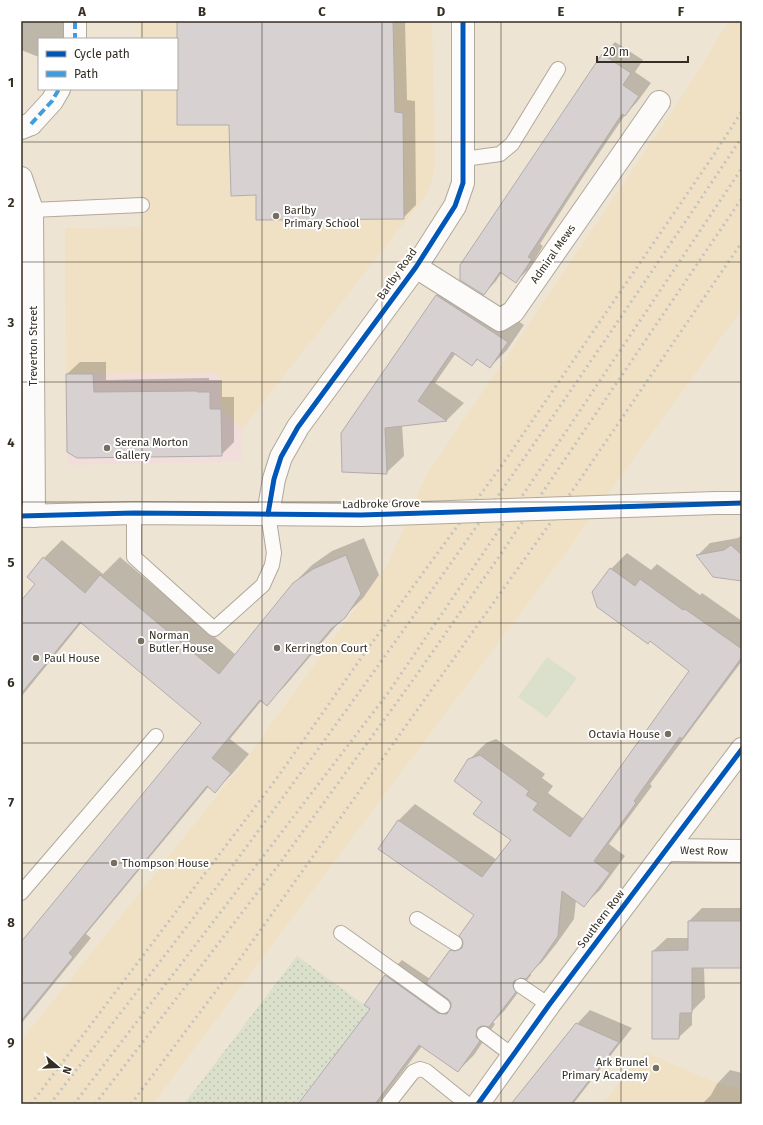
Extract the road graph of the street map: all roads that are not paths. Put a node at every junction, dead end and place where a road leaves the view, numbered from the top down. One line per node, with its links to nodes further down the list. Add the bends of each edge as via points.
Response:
1 (74, 21): 3 (street)
2 (463, 21): 8 (street, Barlby Road)
3 (75, 38)
4 (558, 69): 8 (lane, via 512,144 500,154)
5 (58, 90): 7 (street, via 52,101)
6 (659, 102): 12 (street, Admiral Mews, via 513,312 500,320)
7 (26, 126)
8 (464, 159): 12 (street, Barlby Road, via 463,183 455,206)
9 (21, 178): 11 (street, Treverton Street)
10 (142, 205): 11 (lane)
11 (32, 210): 16 (street, Treverton Street)
12 (416, 267): 15 (street, Barlby Road, via 298,427 280,458)
13 (742, 502): 15 (street, Ladbroke Grove, bridge, via 362,515)
14 (134, 513): 15 (street, Ladbroke Grove); 15 (lane, via 134,557 214,629 263,585 272,565 274,553); 16 (street, Ladbroke Grove)
15 (268, 514)
16 (27, 516)
17 (156, 736): 21 (lane)
18 (742, 749): 19 (street, Southern Row)
19 (666, 850): 20 (street, West Row); 26 (street, Southern Row)
20 (742, 851)
21 (21, 893)
22 (418, 919): 24 (lane)
23 (341, 933): 27 (lane)
24 (454, 943)
25 (521, 986): 26 (lane)
26 (549, 1005): 29 (street, Southern Row)
27 (443, 1006)
28 (484, 1034): 29 (lane)
29 (512, 1055): 32 (street, Southern Row)
30 (388, 1104): 31 (lane, via 413,1072 420,1069)
31 (467, 1104)
32 (478, 1104)

